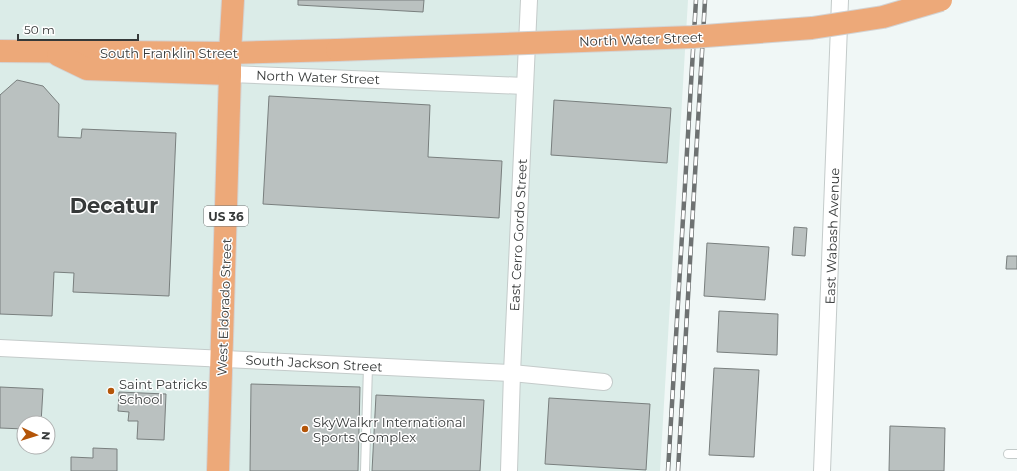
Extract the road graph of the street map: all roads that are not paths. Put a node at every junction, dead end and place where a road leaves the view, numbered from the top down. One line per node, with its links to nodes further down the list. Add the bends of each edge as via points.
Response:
1 (233, 0): 7 (main road, West Eldorado Street / US 36)
2 (529, 0): 8 (street, East Cerro Gordo Street)
3 (840, 0): 17 (street, East Wabash Avenue)
4 (941, 0): 5 (main road, North Water Street, bridge, via 883,17 812,28 742,34)
5 (337, 50): 7 (main road, South Franklin Street)
6 (0, 51): 7 (main road, South Franklin Street, via 53,52 87,69)
7 (230, 64): 8 (street, North Water Street); 10 (main road, West Eldorado Street / US 36)
8 (525, 86): 12 (street, East Cerro Gordo Street)
9 (0, 348): 10 (street, South Jackson Street)
10 (222, 359): 11 (street, South Jackson Street); 14 (main road, West Eldorado Street / US 36)
11 (368, 366): 12 (street, South Jackson Street); 15 (lane)
12 (512, 373): 13 (street, South Jackson Street); 16 (street, East Cerro Gordo Street)
13 (604, 382)
14 (218, 471)
15 (365, 471)
16 (509, 471)
17 (822, 471)

